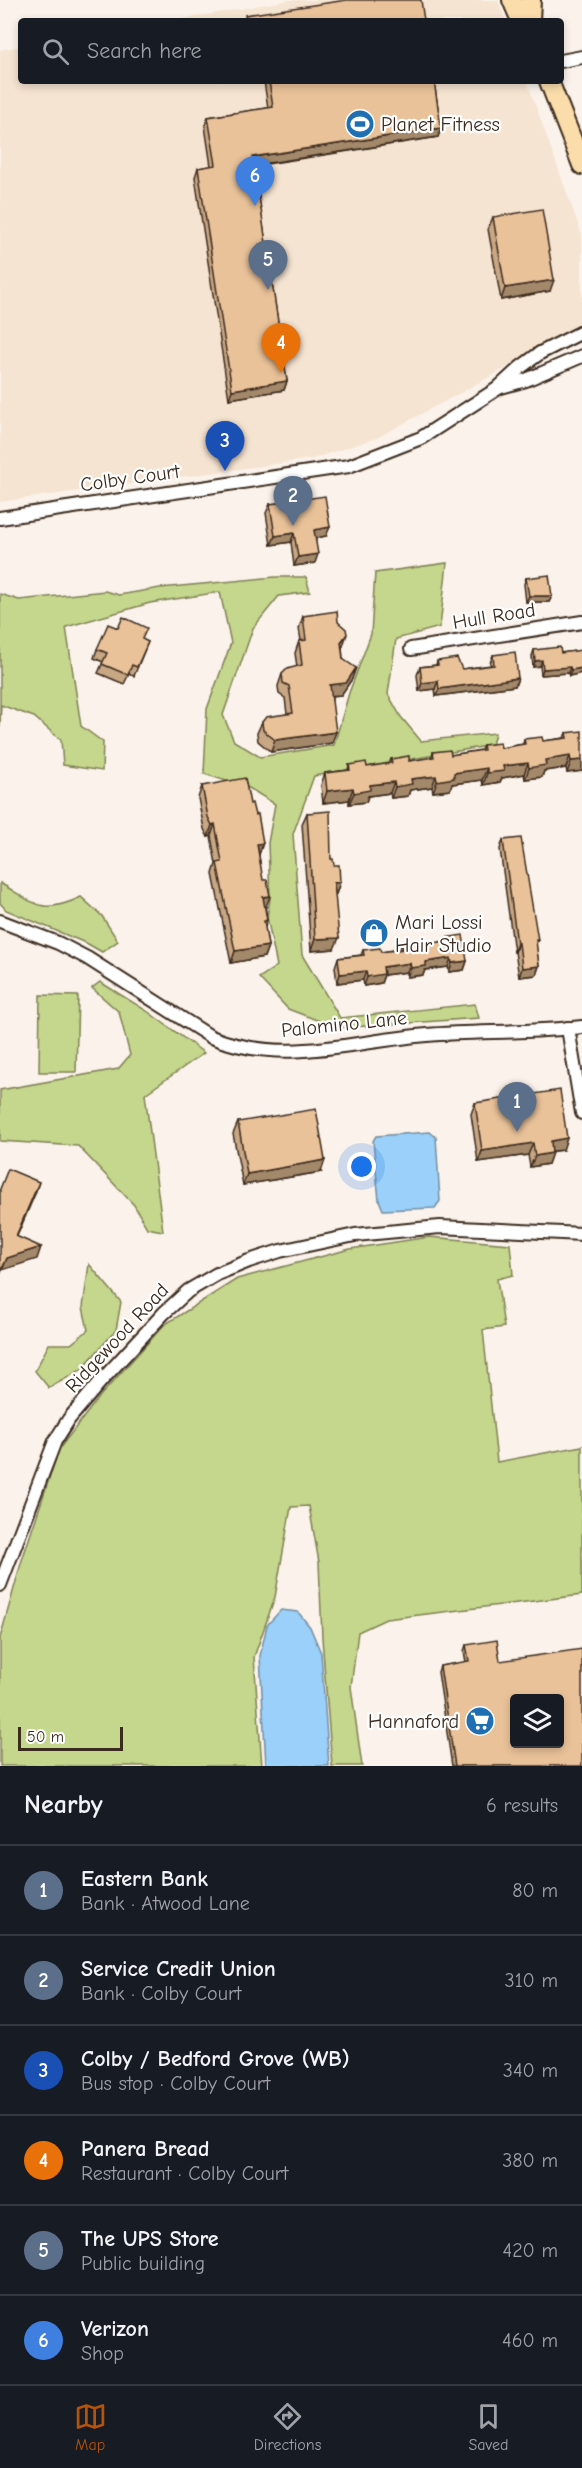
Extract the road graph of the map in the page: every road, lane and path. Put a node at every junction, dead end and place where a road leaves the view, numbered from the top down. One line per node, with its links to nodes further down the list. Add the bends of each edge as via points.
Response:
1 (512, 0): 3 (main road)
2 (531, 0): 4 (main road)
3 (521, 18)
4 (530, 18)
5 (582, 57): 6 (street)
6 (564, 60)
7 (550, 84): 8 (main road)
8 (582, 165)
9 (582, 332): 11 (street, Colby Court, via 540,353)
10 (582, 356): 11 (street, Colby Court)
11 (497, 388): 12 (street, Colby Court, via 421,438 348,466)
12 (0, 518)
13 (582, 622): 14 (street, Hull Road)
14 (411, 649)
15 (0, 921): 17 (street, Palomino Lane, via 77,953 197,1029 243,1048 293,1053 427,1035)
16 (582, 1027): 17 (street, Palomino Lane)
17 (568, 1028): 18 (street)
18 (582, 1113)
19 (582, 1234): 20 (street, Ridgewood Road, via 440,1227 355,1234 249,1261 188,1291 109,1372 64,1426)
20 (0, 1585)

